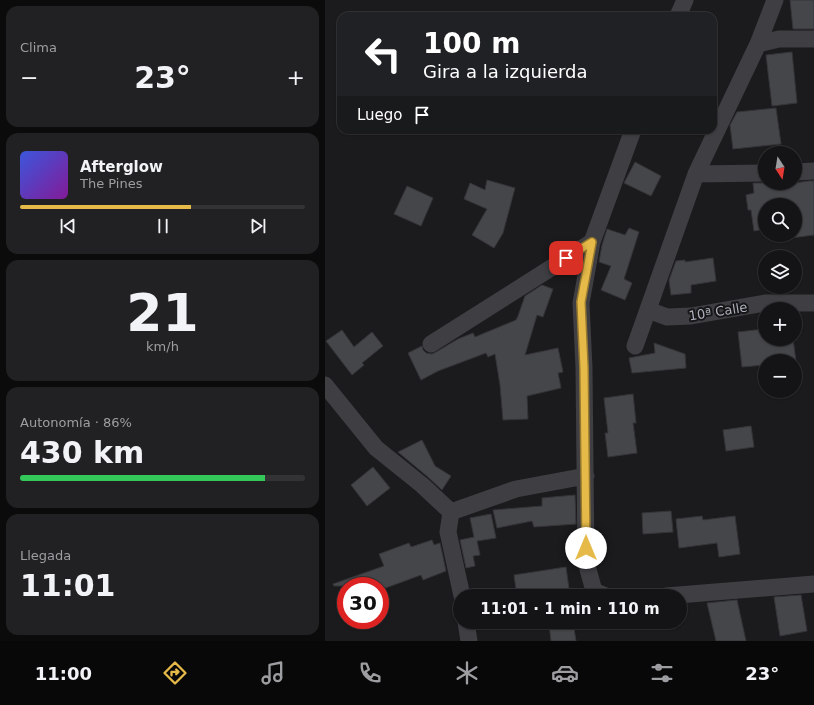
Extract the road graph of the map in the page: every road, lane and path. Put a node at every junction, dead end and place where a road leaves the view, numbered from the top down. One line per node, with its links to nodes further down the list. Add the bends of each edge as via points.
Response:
1 (685, 0): 3 (street)
2 (775, 0): 5 (street)
3 (680, 12)
4 (814, 39): 5 (street, via 779,39)
5 (758, 44): 6 (street)
6 (717, 130)
7 (632, 134): 13 (street)
8 (715, 134): 12 (street)
9 (814, 171): 10 (street)
10 (802, 172)
11 (758, 173): 12 (street)
12 (696, 174): 15 (street)
13 (592, 242): 16 (street); 19 (street, via 581,302)
14 (814, 303): 15 (street, 10ª Calle, via 765,303 667,317)
15 (648, 310): 17 (street)
16 (431, 344)
17 (635, 346)
18 (325, 385): 20 (street, via 376,448)
19 (586, 476): 20 (street, via 516,489); 23 (street, via 586,562)
20 (451, 512): 22 (street, via 448,532)
21 (814, 584): 24 (street)
22 (460, 589)
23 (593, 589)
24 (687, 594)
25 (467, 629): 26 (street)
26 (469, 641)

